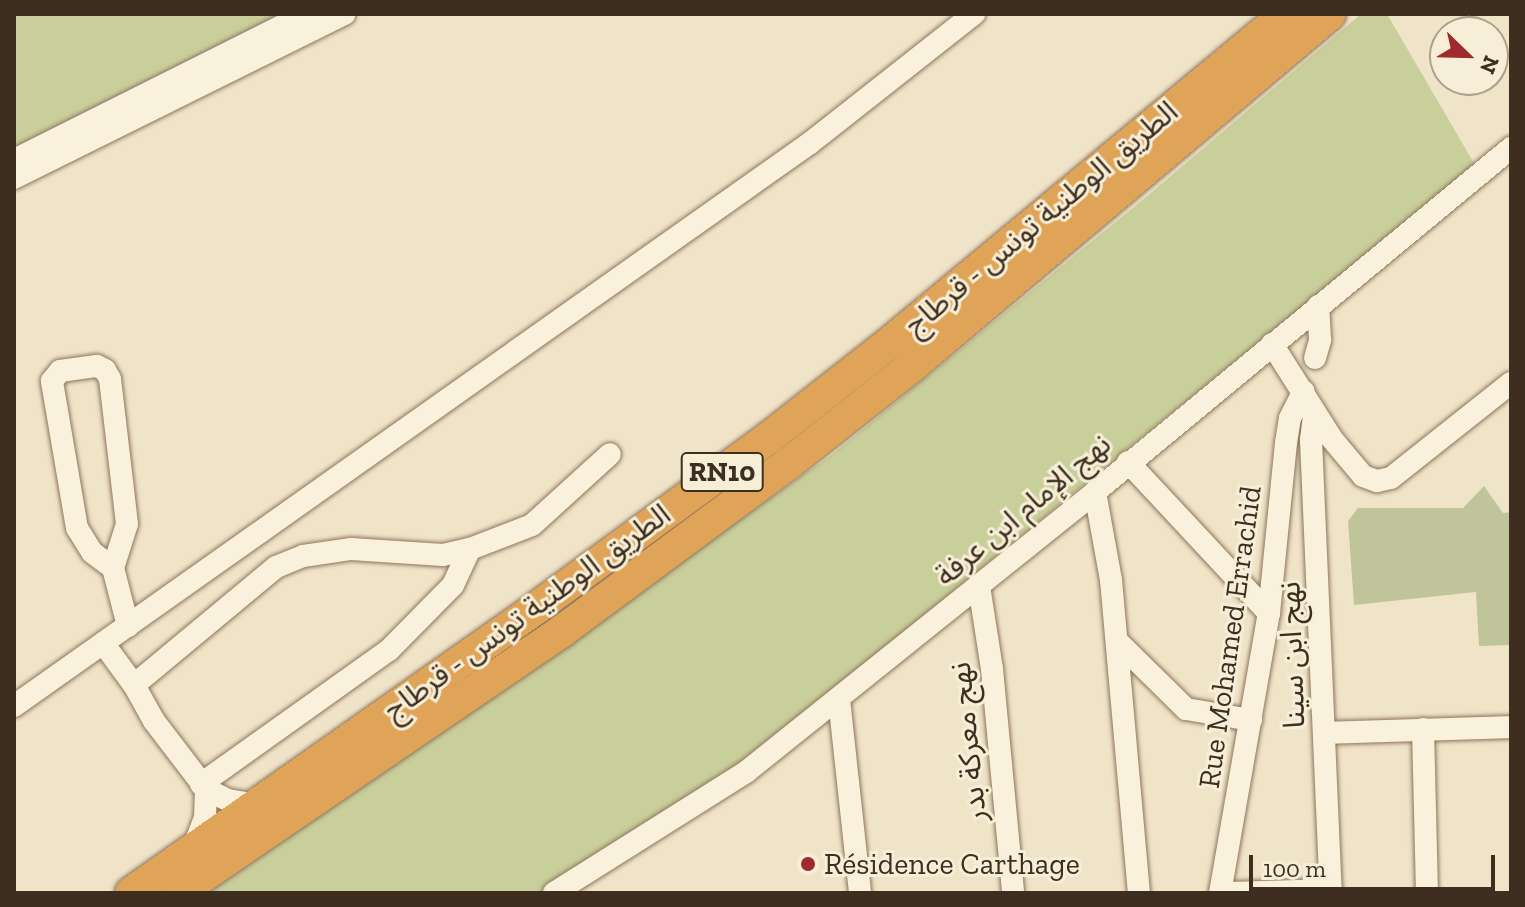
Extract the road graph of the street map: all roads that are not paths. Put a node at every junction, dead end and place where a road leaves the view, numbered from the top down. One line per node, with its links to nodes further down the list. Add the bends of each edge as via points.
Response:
1 (306, 14): 7 (street)
2 (344, 14): 8 (street)
3 (974, 14): 18 (street, via 810,143)
4 (1286, 14): 35 (highway, الطريق الوطنية تونس - قرطاج / RN10, via 770,437)
5 (1330, 14): 36 (highway, الطريق الوطنية تونس - قرطاج / RN10, via 788,464 562,631)
6 (1511, 148): 9 (street, نهج الإمام ابن عرفة)
7 (14, 160)
8 (14, 178)
9 (1318, 306): 10 (street, نهج الإمام ابن عرفة); 11 (street)
10 (1272, 344): 13 (street); 16 (street, نهج الإمام ابن عرفة)
11 (1315, 358)
12 (1511, 383): 14 (street, via 1391,478 1377,481 1363,476)
13 (1304, 391): 14 (street); 23 (street, Rue Mohamed Errachid, via 1290,418 1286,443)
14 (1314, 415): 33 (street, نهج ابن سينا)
15 (610, 454): 19 (street, via 532,525)
16 (1128, 462): 17 (street, نهج الإمام ابن عرفة); 23 (street)
17 (1095, 492): 22 (street, نهج الإمام ابن عرفة); 25 (street)
18 (257, 536): 20 (street); 24 (street)
19 (470, 549): 20 (street, via 443,555 351,549 303,556); 34 (street, via 453,585 389,650)
20 (276, 567): 27 (street)
21 (113, 568): 21 (street, via 127,524 110,379 97,366 60,371 52,381 77,528 92,552); 24 (street)
22 (979, 586): 28 (street, نهج الإمام ابن عرفة); 44 (street, نهج معركة بدر)
23 (1269, 613): 30 (street, Rue Mohamed Errachid)
24 (128, 626): 26 (street)
25 (1117, 641): 30 (street, via 1186,709); 45 (street)
26 (103, 643): 27 (street); 29 (street)
27 (134, 685): 34 (street, via 154,721)
28 (839, 699): 42 (street, نهج الإمام ابن عرفة, via 746,772); 43 (street)
29 (14, 706)
30 (1251, 720): 46 (street, Rue Mohamed Errachid)
31 (1511, 727): 32 (street)
32 (1423, 729): 33 (street); 48 (street)
33 (1325, 733): 38 (street, نهج ابن سينا)
34 (204, 786): 35 (street, via 228,800); 37 (street, via 203,826)
35 (255, 805): 37 (highway, الطريق الوطنية تونس - قرطاج / RN10)
36 (242, 848): 40 (highway, الطريق الوطنية تونس - قرطاج / RN10); 41 (highway)
37 (192, 850): 39 (highway, الطريق الوطنية تونس - قرطاج / RN10)
38 (1331, 892): 47 (street)
39 (131, 893)
40 (178, 893)
41 (193, 893)
42 (554, 893)
43 (860, 893)
44 (1013, 893)
45 (1139, 893)
46 (1220, 893)
47 (1231, 893)
48 (1427, 893)

